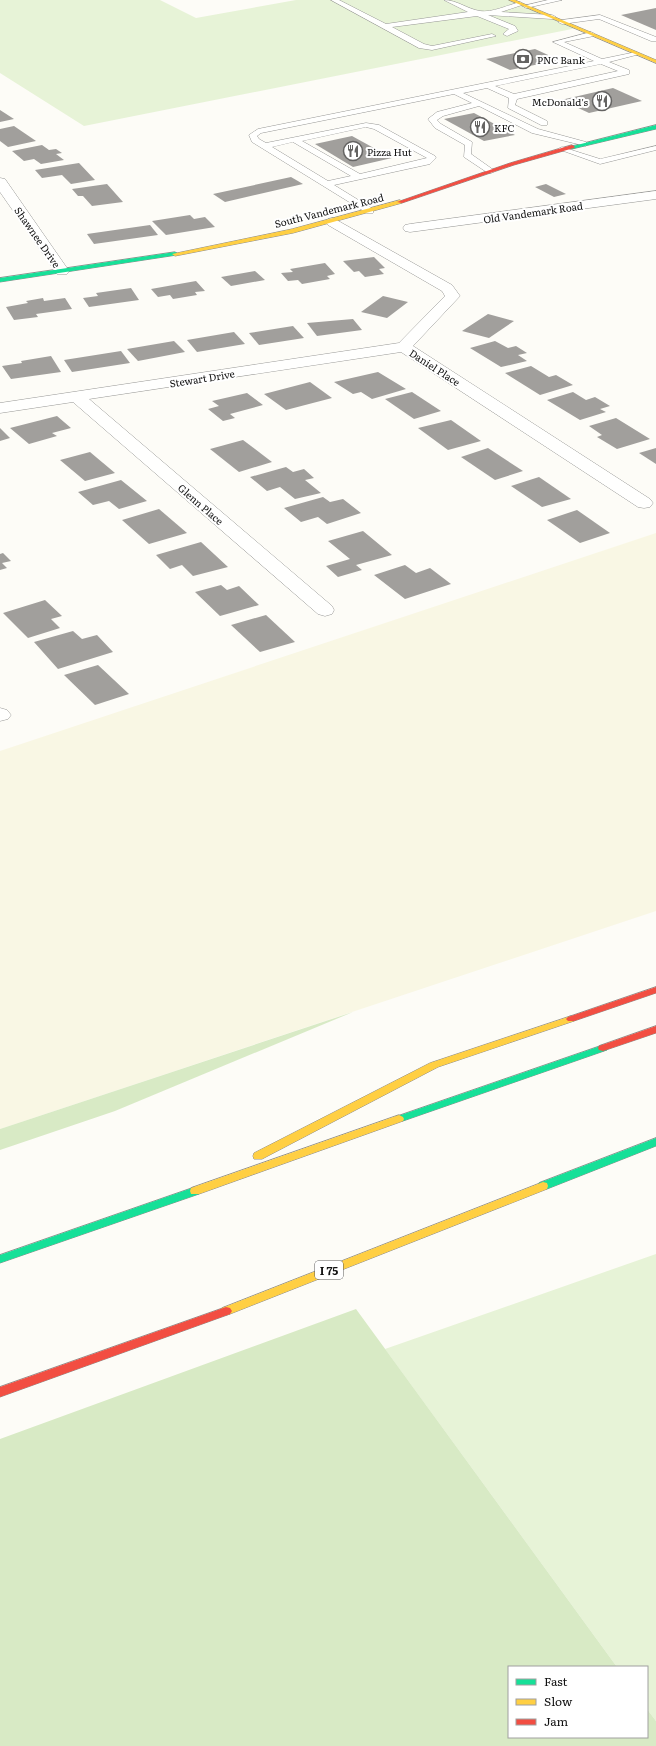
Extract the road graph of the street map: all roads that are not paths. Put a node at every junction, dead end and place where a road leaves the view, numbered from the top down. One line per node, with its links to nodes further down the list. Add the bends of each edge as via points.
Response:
1 (334, 0): 9 (lane)
2 (447, 0): 6 (lane)
3 (559, 0): 4 (lane)
4 (519, 3): 5 (lane); 7 (main road)
5 (488, 12): 6 (lane); 7 (lane)
6 (476, 13): 9 (lane); 10 (lane, via 512,28 514,31)
7 (552, 17): 8 (main road)
8 (562, 22): 11 (main road); 13 (lane, via 600,17)
9 (385, 26): 12 (lane, via 422,46 432,48)
10 (507, 34)
11 (591, 34): 14 (main road); 17 (lane, via 557,42)
12 (492, 36)
13 (654, 39)
14 (636, 54): 16 (main road); 17 (lane)
15 (656, 56): 16 (lane)
16 (646, 58): 18 (main road)
17 (601, 61): 19 (lane); 21 (lane, via 626,72)
18 (656, 62)
19 (488, 85): 20 (lane); 21 (lane)
20 (455, 92): 22 (lane); 27 (lane, via 258,131 253,135 255,140)
21 (513, 97): 23 (lane, via 511,106 544,122)
22 (479, 104): 23 (lane); 30 (lane, via 440,114 432,119 438,126 469,144 467,155)
23 (526, 127): 26 (lane)
24 (656, 127): 26 (main road, South Vandemark Road)
25 (295, 140): 27 (lane); 31 (lane); 31 (lane, via 366,125 376,126 432,158 427,162)
26 (584, 144): 29 (main road, South Vandemark Road)
27 (265, 146): 33 (lane)
28 (656, 148): 29 (lane, via 600,162)
29 (562, 149): 30 (main road, South Vandemark Road)
30 (491, 171): 35 (main road, South Vandemark Road)
31 (359, 177): 33 (lane)
32 (0, 182): 38 (street, Shawnee Drive)
33 (326, 184): 35 (lane)
34 (656, 195): 37 (street, Old Vandemark Road)
35 (370, 212): 36 (main road, South Vandemark Road)
36 (332, 222): 38 (main road, South Vandemark Road, via 245,241); 40 (street, Daniel Place, via 447,288 453,296)
37 (410, 228)
38 (62, 272): 39 (main road, South Vandemark Road)
39 (0, 280)
40 (404, 347): 41 (street, Stewart Drive); 43 (street, Daniel Place)
41 (77, 397): 42 (street, Stewart Drive); 44 (street, Glenn Place)
42 (0, 408)
43 (644, 503)
44 (325, 610)
45 (656, 990): 48 (main road, via 434,1065)
46 (656, 1029): 48 (main road)
47 (656, 1142): 50 (main road, I 75, via 241,1305)
48 (186, 1193): 49 (main road)
49 (0, 1258)
50 (0, 1392)

